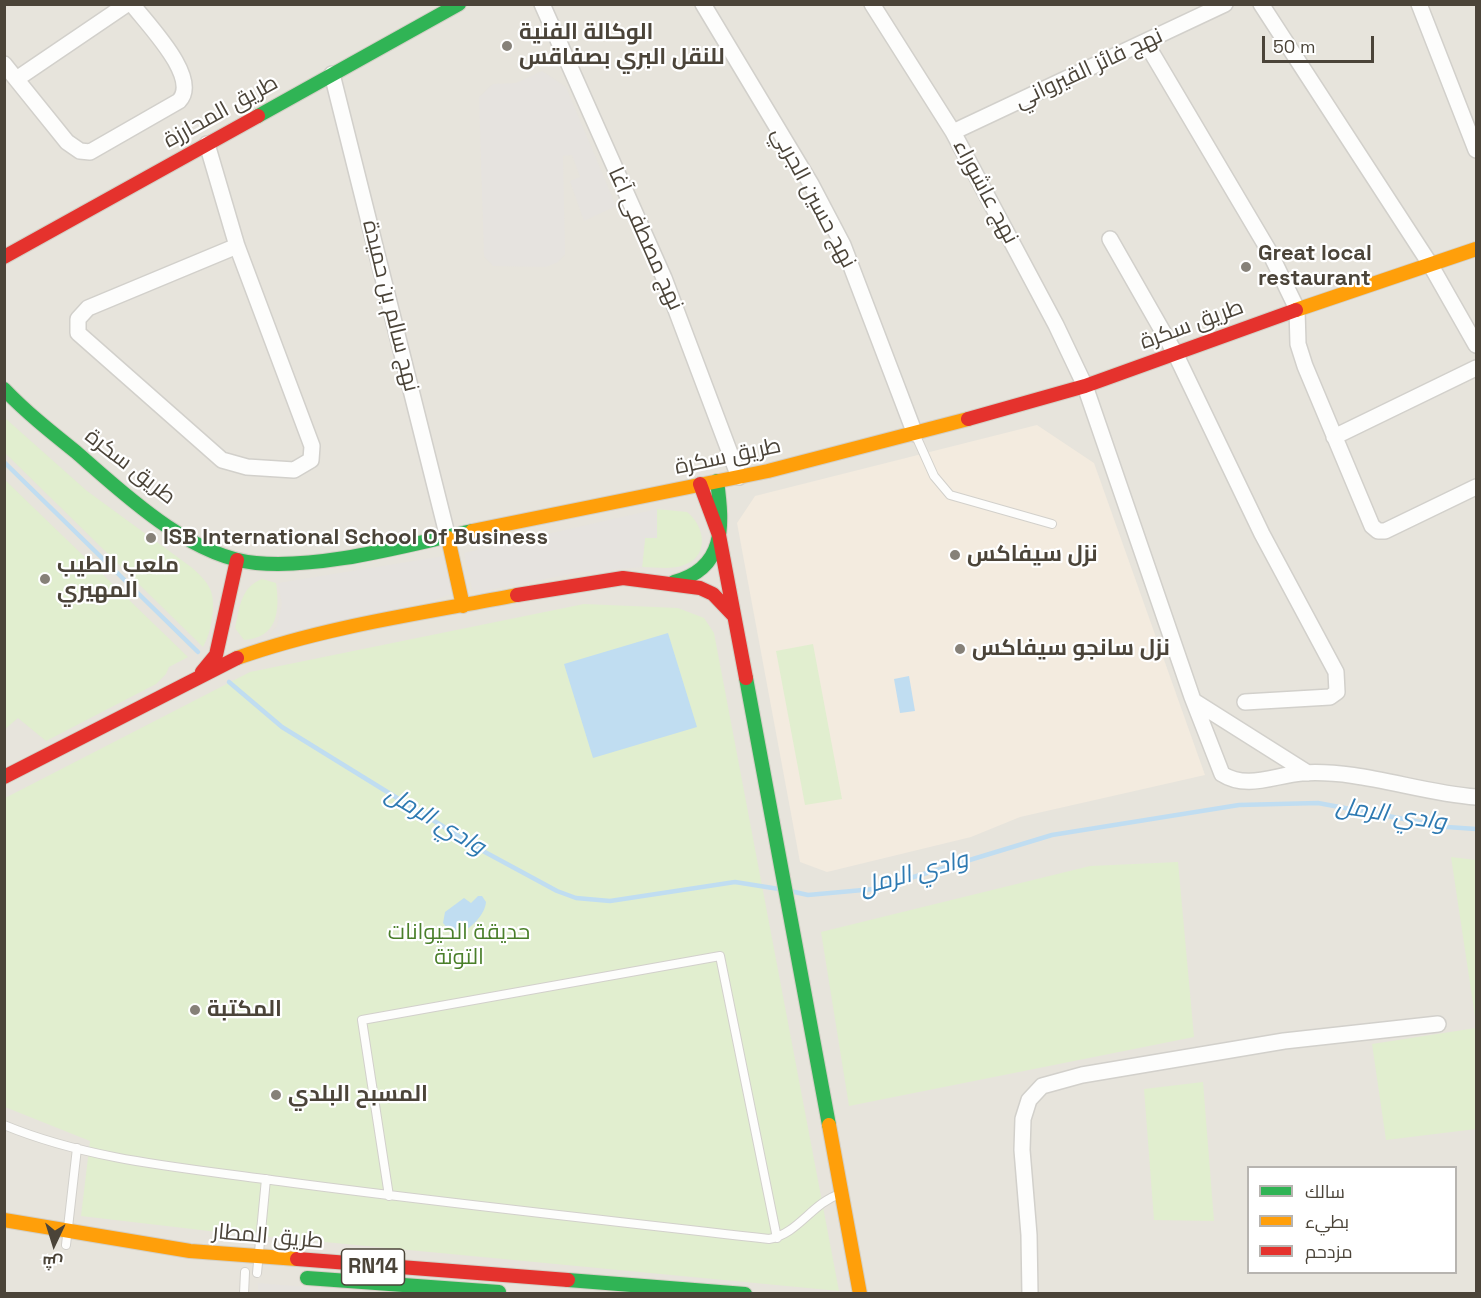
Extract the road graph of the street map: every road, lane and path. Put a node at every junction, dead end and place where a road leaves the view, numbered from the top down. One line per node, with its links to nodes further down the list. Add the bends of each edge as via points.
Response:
1 (127, 4): 13 (street)
2 (132, 4): 13 (street, via 182,72 185,90 179,101 87,153 67,142)
3 (459, 4): 12 (main road, طريق المحارزة)
4 (542, 4): 32 (street, نهج مصطفى آغا, via 664,278)
5 (704, 4): 29 (street, نهج حسين الجربي, via 843,245)
6 (872, 4): 14 (street, نهج عاشوراء)
7 (1225, 4): 10 (street, نهج فائز القيرواني)
8 (1261, 4): 21 (street)
9 (1419, 4): 16 (street)
10 (1146, 43): 14 (street, نهج فائز القيرواني); 22 (street, via 1269,251)
11 (4, 63): 13 (street)
12 (332, 74): 15 (main road, طريق المحارزة); 40 (street, نهج سالم بن حميدة)
13 (18, 78)
14 (953, 132): 26 (street, نهج عاشوراء)
15 (207, 144): 18 (street); 20 (main road, طريق المحارزة)
16 (1476, 150)
17 (1110, 239): 24 (street)
18 (237, 246): 18 (street, via 88,308 78,320 78,333 222,460 247,467 294,470 311,460 312,446)
19 (1476, 249): 21 (main road, طريق سكرة)
20 (4, 257)
21 (1430, 264): 22 (main road, طريق سكرة); 23 (street)
22 (1298, 309): 24 (main road, طريق سكرة); 30 (street, via 1298,344)
23 (1476, 345)
24 (1175, 353): 26 (main road, طريق سكرة); 49 (street, via 1262,534 1336,672 1337,692 1330,697)
25 (1476, 368): 30 (street)
26 (1085, 386): 29 (main road, طريق سكرة); 48 (street, نهج عاشوراء)
27 (4, 389): 28 (main road, طريق سكرة)
28 (10, 398): 41 (main road, طريق سكرة, via 150,512 207,548)
29 (915, 435): 31 (main road, طريق سكرة); 38 (lane, via 934,476 950,495)
30 (1334, 437): 35 (street, via 1372,526 1378,531)
31 (768, 471): 32 (main road, طريق سكرة); 37 (main road, via 736,487)
32 (739, 477): 33 (main road, طريق سكرة)
33 (717, 481): 34 (main road, طريق سكرة); 37 (main road)
34 (700, 484): 36 (main road, طريق سكرة); 37 (main road)
35 (1476, 487)
36 (652, 494): 37 (main road, via 682,494); 40 (main road, طريق سكرة)
37 (715, 513): 39 (main road)
38 (1053, 524)
39 (719, 535): 42 (main road, via 708,563 698,574); 44 (main road)
40 (448, 538): 41 (main road, طريق سكرة, via 316,562); 43 (main road)
41 (237, 560): 45 (main road)
42 (670, 582): 43 (main road, via 623,578); 44 (main road, via 713,594)
43 (463, 606): 46 (main road)
44 (734, 616): 57 (main road)
45 (222, 629): 46 (main road, via 234,645); 47 (main road, via 216,655)
46 (250, 651): 47 (main road)
47 (200, 675): 51 (main road)
48 (1194, 701): 50 (street); 50 (street, نهج عاشوراء, via 1222,774 1232,781 1251,783)
49 (1245, 702)
50 (1308, 773): 52 (street)
51 (4, 777)
52 (1476, 797)
53 (1438, 1024): 73 (street, via 1284,1041 1082,1075 1042,1086 1029,1100 1023,1119)
54 (4, 1125): 55 (lane)
55 (77, 1148): 56 (lane, via 109,1157); 62 (lane)
56 (266, 1179): 58 (lane); 63 (lane)
57 (841, 1194): 61 (lane, via 822,1202); 72 (main road)
58 (389, 1196): 61 (lane); 61 (lane, via 362,1020 720,956)
59 (4, 1220): 62 (main road, طريق المطار / RN14)
60 (4, 1234): 62 (main road, طريق المطار / RN14)
61 (777, 1238)
62 (63, 1242): 63 (main road, طريق المطار / RN14)
63 (258, 1257): 68 (main road, طريق المطار / RN14); 69 (lane)
64 (153, 1260): 65 (main road, طريق المطار)
65 (198, 1266)
66 (292, 1276): 67 (main road, طريق المطار / RN14)
67 (408, 1290): 70 (main road, طريق المطار / RN14)
68 (671, 1291): 71 (main road, طريق المطار / RN14)
69 (244, 1293)
70 (516, 1293)
71 (745, 1293)
72 (860, 1293)
73 (1030, 1293)

